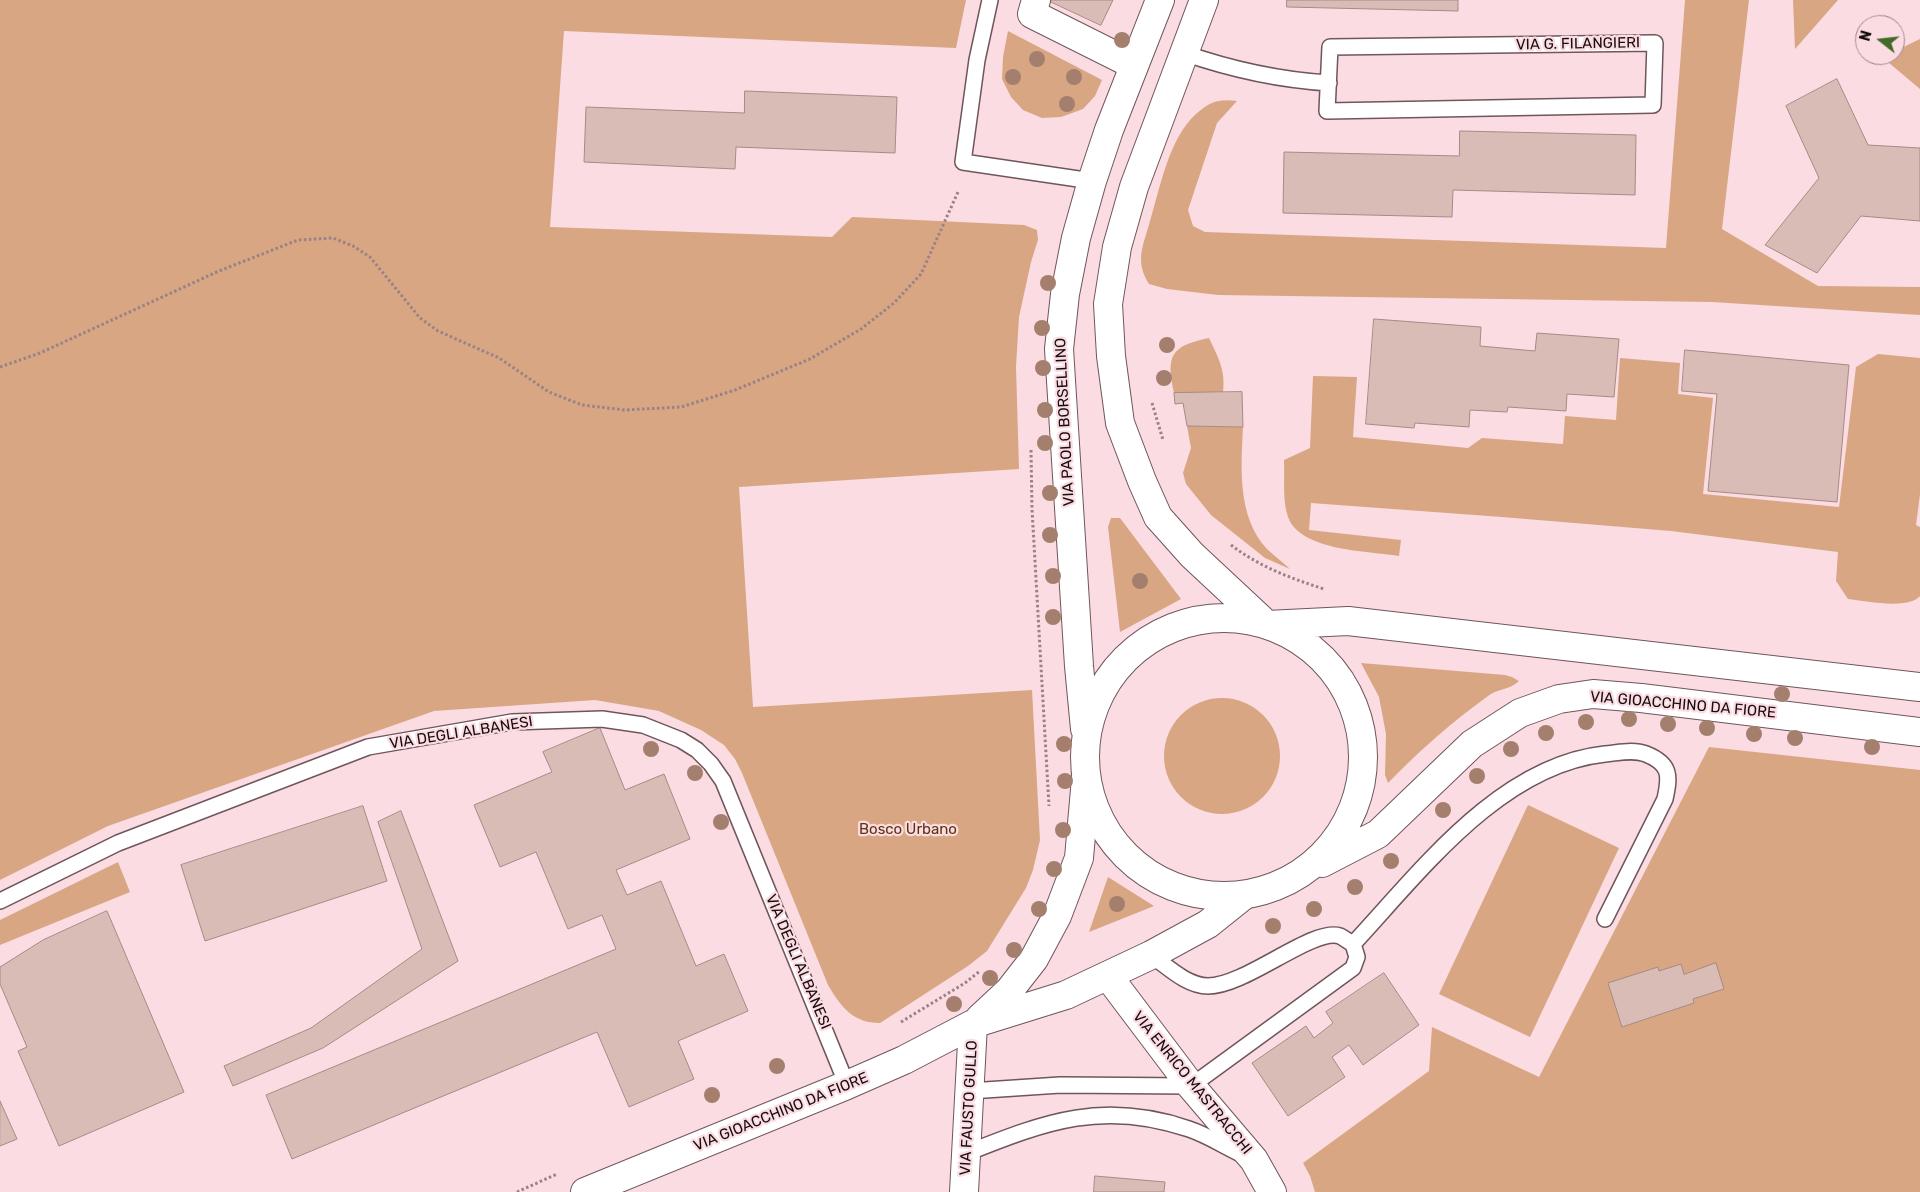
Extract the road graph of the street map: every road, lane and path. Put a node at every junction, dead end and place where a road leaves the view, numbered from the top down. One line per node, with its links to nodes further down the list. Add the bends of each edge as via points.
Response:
1 (990, 0): 8 (lane, via 977,60 963,162)
2 (1036, 0): 6 (street, via 1032,14)
3 (1160, 0): 6 (street, VIA PAOLO BORSELLINO)
4 (1204, 0): 5 (street)
5 (1184, 53): 7 (lane, via 1233,68); 16 (street, via 1134,187 1117,247 1108,304 1120,423 1158,517 1192,555)
6 (1134, 65): 8 (street, VIA PAOLO BORSELLINO)
7 (1328, 83): 7 (lane, VIA G. FILANGIERI, via 1327,111 1654,105 1654,43 1330,47)
8 (1092, 181): 19 (street, VIA PAOLO BORSELLINO, via 1076,238 1059,349 1078,666)
9 (958, 192): 10 (path, via 921,274 894,303 868,324 810,359 735,390 681,407 625,410 582,405 549,392 499,358 438,331 420,318 370,257 333,238 298,240 219,271 40,353)
10 (0, 367)
11 (1152, 403): 12 (path)
12 (1165, 446)
13 (1031, 449): 21 (path)
14 (1225, 540): 15 (path, via 1284,576)
15 (1332, 592)
16 (1267, 624): 17 (street, via 1348,621); 19 (street, via 1237,618 1206,619 1177,626 1150,639 1125,659 1106,682 1093,710); 22 (street, via 1313,650 1332,669 1356,716 1362,742 1362,769 1348,820 1333,843)
17 (1920, 687)
18 (1920, 732): 22 (street, VIA GIOACCHINO DA FIORE, via 1640,698 1593,694 1559,700 1520,714 1472,744 1378,834)
19 (1086, 740): 20 (street)
20 (1086, 778): 23 (street, via 1094,808 1108,836 1128,859 1153,878 1189,892); 31 (street, via 1079,858 1057,916 1034,959 1009,992)
21 (1050, 814)
22 (1294, 878): 23 (street)
23 (1243, 896): 27 (street, via 1208,924)
24 (0, 901): 32 (lane, VIA DEGLI ALBANESI, via 118,843 368,747 512,722 602,718 629,722 663,733 697,750 722,781)
25 (1605, 919): 26 (lane, via 1664,799 1668,781 1666,767 1656,758 1642,753 1586,756 1537,774 1496,799 1447,843)
26 (1353, 944): 27 (lane, via 1339,936 1320,936 1233,981 1208,986 1185,979); 33 (lane, via 1357,957 1354,968)
27 (1151, 955): 29 (street)
28 (987, 966): 30 (path)
29 (1108, 976): 31 (street, via 1066,995); 33 (street, VIA ENRICO MASTRACCHI)
30 (899, 1024)
31 (973, 1024): 32 (street, VIA GIOACCHINO DA FIORE); 34 (street, VIA FAUSTO GULLO)
32 (847, 1085): 39 (street, VIA GIOACCHINO DA FIORE)
33 (1191, 1086): 34 (lane, via 1060,1085); 36 (street, VIA ENRICO MASTRACCHI)
34 (970, 1091): 35 (street, VIA FAUSTO GULLO)
35 (967, 1153): 36 (lane, via 1022,1131 1070,1118 1109,1114 1150,1118 1191,1129); 40 (street, VIA FAUSTO GULLO)
36 (1254, 1160): 41 (street, VIA ENRICO MASTRACCHI)
37 (562, 1172): 38 (path)
38 (517, 1192)
39 (586, 1192)
40 (964, 1192)
41 (1272, 1192)

